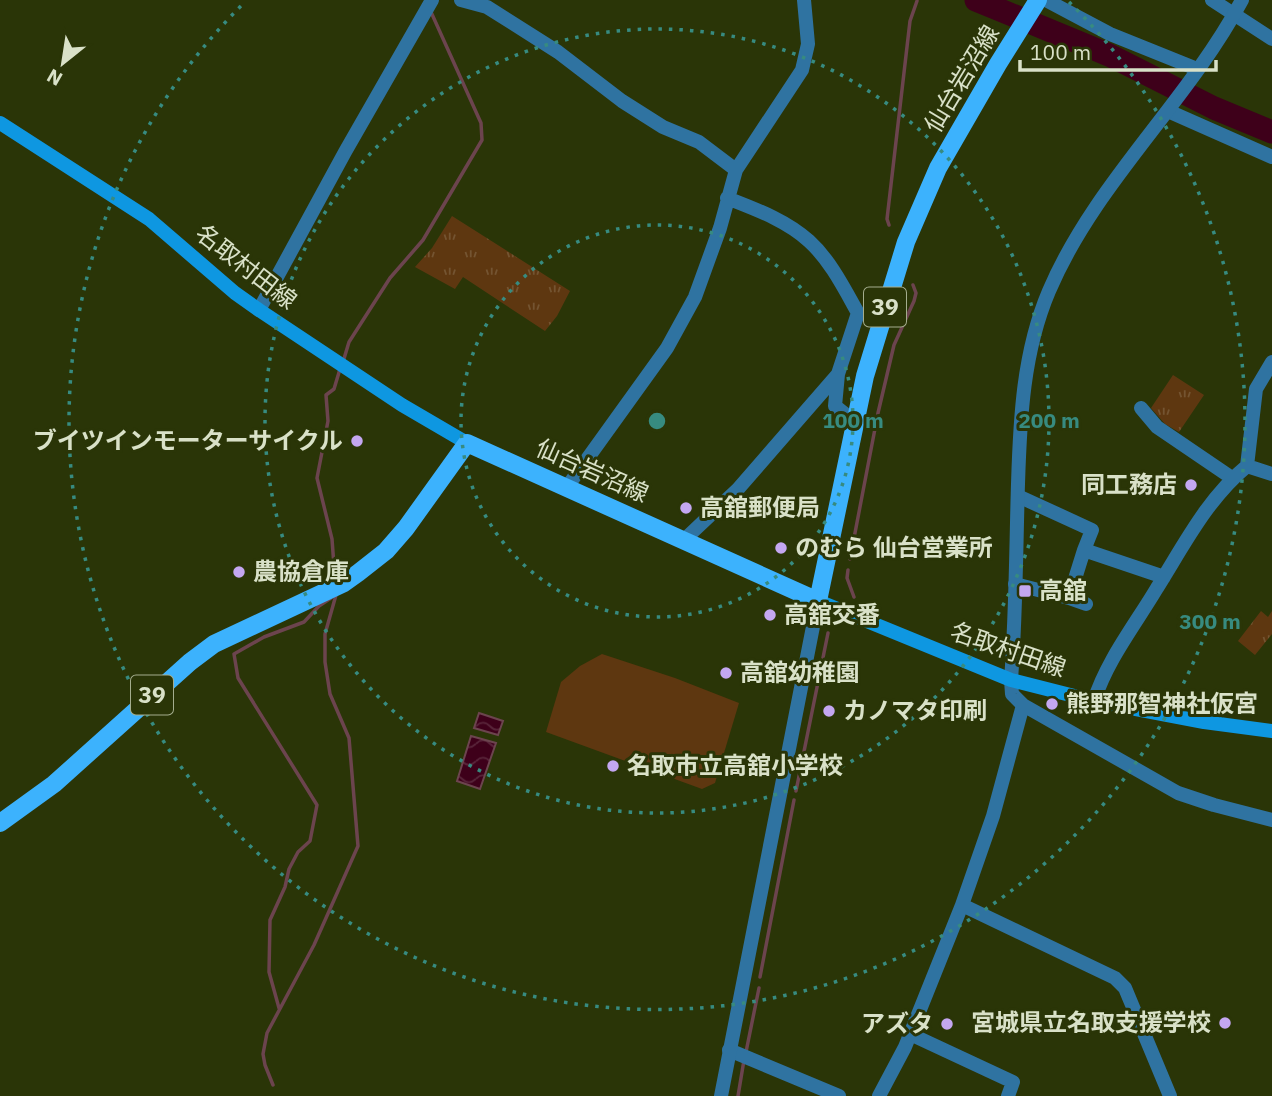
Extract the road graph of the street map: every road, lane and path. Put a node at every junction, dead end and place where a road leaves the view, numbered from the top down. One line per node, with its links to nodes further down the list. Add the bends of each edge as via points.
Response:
1 (461, 0): 13 (street, via 488,7 622,101 663,127 699,142)
2 (804, 0): 13 (street, via 808,44 802,69)
3 (1041, 0): 9 (street); 19 (main road, 仙台岩沼線 / 39, via 938,168 890,288)
4 (1212, 0): 7 (street)
5 (1242, 0): 7 (street)
6 (430, 4): 15 (street)
7 (1234, 14): 8 (street); 9 (street)
8 (1272, 39)
9 (1195, 72): 10 (street)
10 (1169, 109): 12 (street); 25 (street, via 1084,225 1045,302 1030,352 1022,406)
11 (0, 123): 15 (main road, 名取村田線, via 149,219)
12 (1272, 157)
13 (736, 170): 14 (street)
14 (727, 198): 17 (street, via 767,213 809,241 838,277 858,313); 24 (street, via 699,286 678,329)
15 (259, 310): 20 (main road, 名取村田線)
16 (1272, 362): 21 (street, via 1256,389)
17 (838, 374): 19 (street, via 835,406); 26 (street, via 738,489)
18 (1141, 408): 23 (street, via 1157,427)
19 (855, 422): 31 (main road, 仙台岩沼線 / 39)
20 (467, 443): 24 (main road, 仙台岩沼線); 38 (main road, 39, via 386,551 344,583 206,650 54,784)
21 (1247, 466): 22 (street); 23 (street)
22 (1272, 474)
23 (1232, 478): 28 (street)
24 (567, 487): 26 (main road, 仙台岩沼線)
25 (1018, 496): 27 (street, via 1092,530); 29 (street)
26 (685, 539): 31 (main road, 仙台岩沼線)
27 (1084, 550): 28 (street); 30 (street)
28 (1164, 577): 34 (street, via 1106,670)
29 (1015, 584): 30 (street); 33 (street)
30 (1069, 598): 32 (street)
31 (818, 600): 33 (main road, 名取村田線); 41 (street)
32 (1086, 604)
33 (1011, 680): 34 (main road, 名取村田線); 35 (street, via 1012,694)
34 (1094, 701): 36 (main road, 名取村田線)
35 (1023, 705): 37 (street, via 1178,793); 39 (street)
36 (1272, 732)
37 (1272, 820)
38 (0, 823)
39 (962, 905): 40 (street); 46 (street, via 1115,978 1125,988)
40 (911, 1034): 44 (street); 45 (street, via 1013,1082)
41 (729, 1051): 42 (street); 43 (street)
42 (721, 1096)
43 (839, 1096)
44 (880, 1096)
45 (1008, 1096)
46 (1170, 1096)

